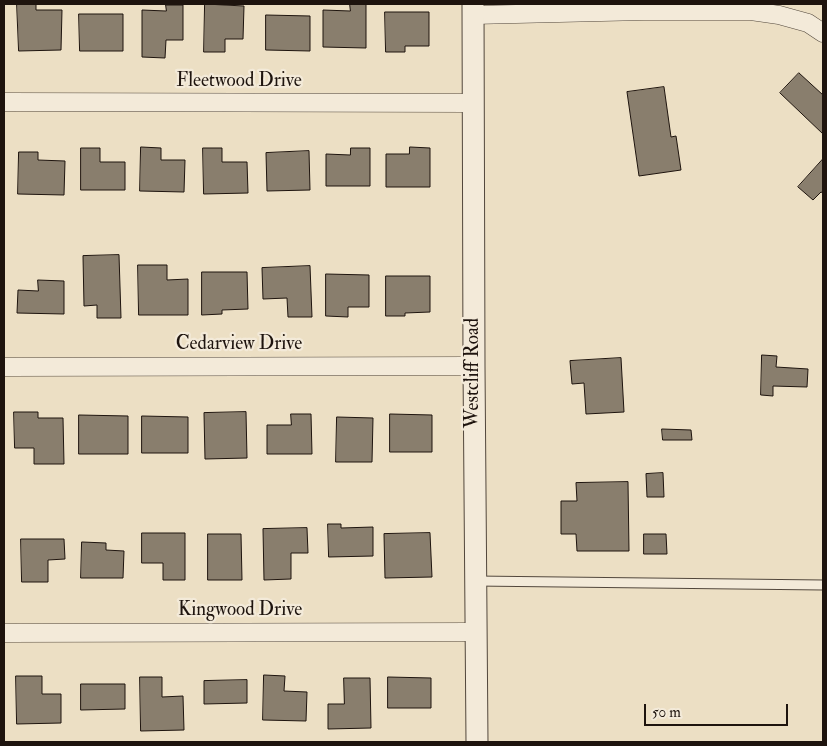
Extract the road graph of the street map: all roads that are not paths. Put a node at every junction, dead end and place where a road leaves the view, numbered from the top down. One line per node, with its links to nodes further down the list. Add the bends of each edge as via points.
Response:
1 (474, 9): 2 (street, via 751,11 808,23); 4 (street, Westcliff Road)
2 (823, 33)
3 (4, 102): 4 (street, Fleetwood Drive)
4 (473, 103): 6 (street, Westcliff Road)
5 (4, 366): 6 (street, Cedarview Drive)
6 (474, 366): 7 (street, Westcliff Road)
7 (475, 581): 8 (lane); 9 (street, Westcliff Road)
8 (823, 585)
9 (475, 632): 10 (street, Kingwood Drive); 11 (street, Westcliff Road)
10 (4, 633)
11 (476, 742)

